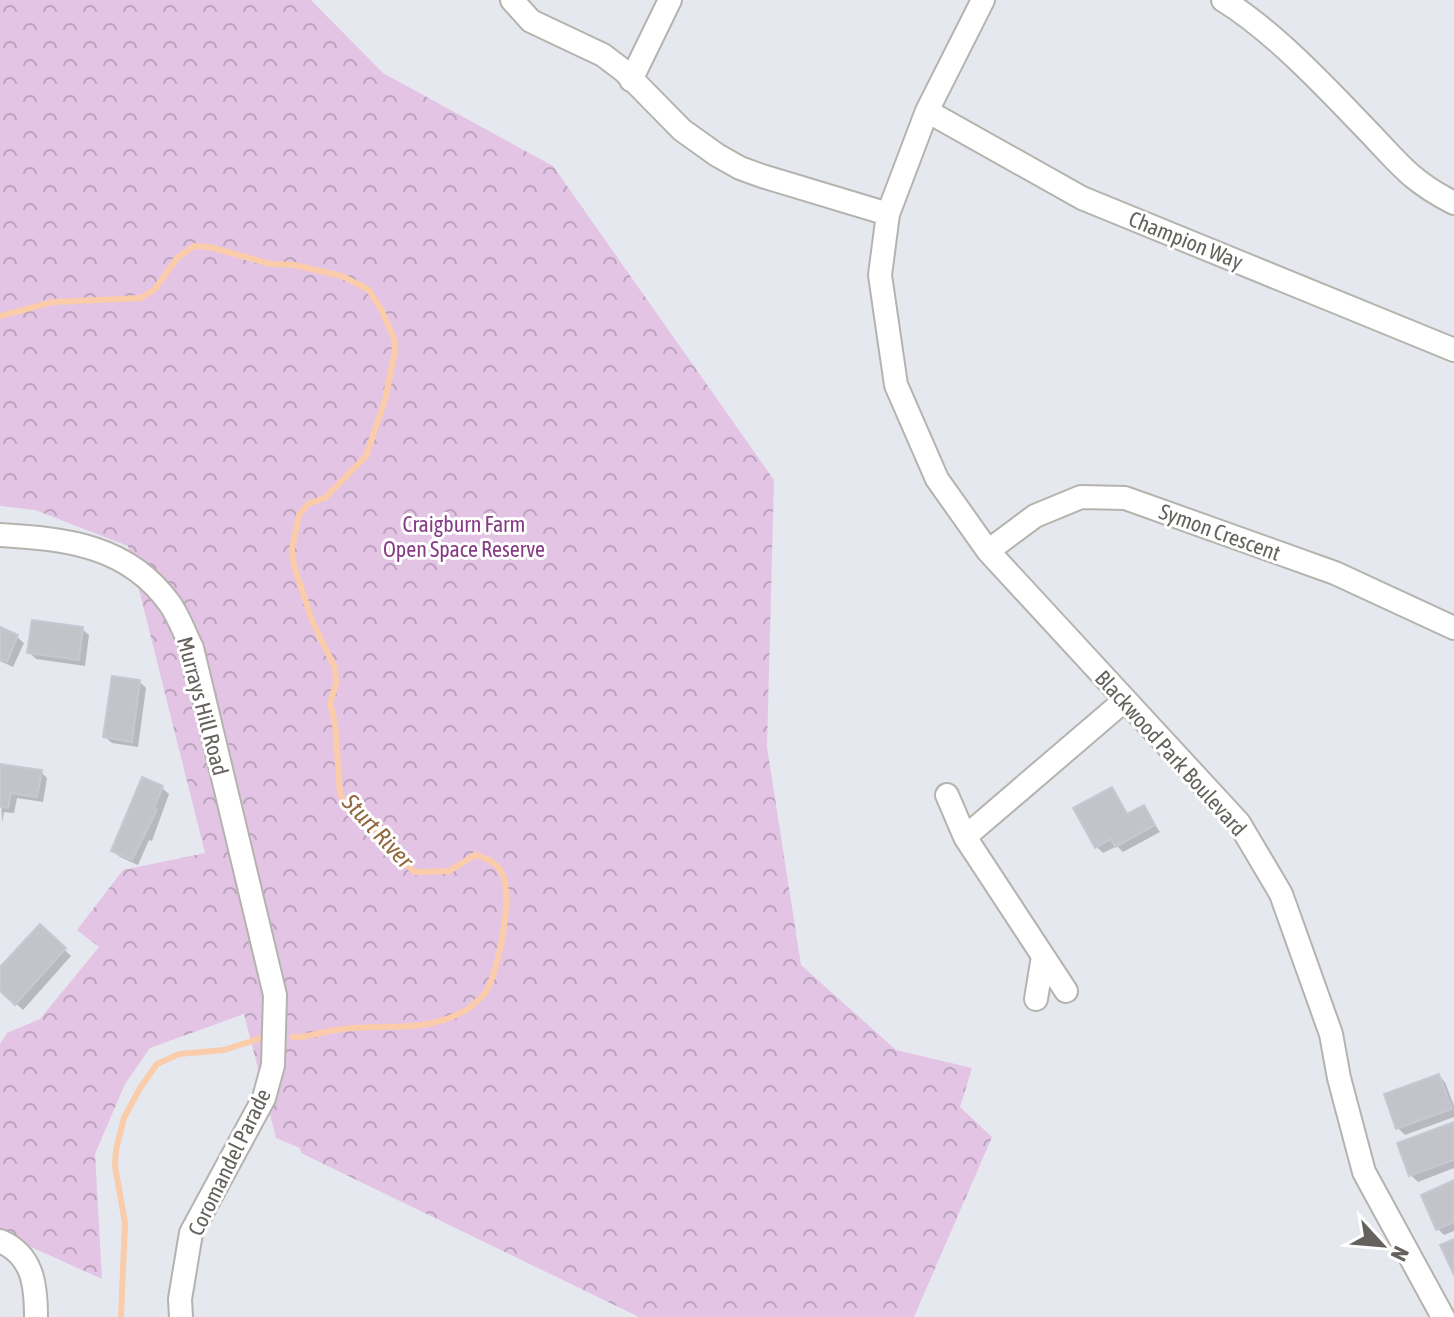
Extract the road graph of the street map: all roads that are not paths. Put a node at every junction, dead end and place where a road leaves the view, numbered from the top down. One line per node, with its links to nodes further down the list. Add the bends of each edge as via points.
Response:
1 (512, 0): 5 (street, via 531,21 603,55)
2 (670, 0): 5 (street)
3 (983, 0): 6 (street, Blackwood Park Boulevard)
4 (1228, 1): 7 (street, via 1286,51 1401,168)
5 (631, 80): 8 (street, via 682,130 740,168)
6 (927, 111): 8 (street, Blackwood Park Boulevard); 9 (street, Champion Way, via 1082,198)
7 (1454, 203)
8 (888, 214): 11 (street, Blackwood Park Boulevard, via 880,275 896,385 937,479)
9 (1454, 350)
10 (0, 535): 19 (street, Murrays Hill Road, via 84,544 123,560 171,605 192,648 275,1001)
11 (988, 551): 12 (street, Symon Crescent, via 1035,516 1081,497 1125,498 1335,573); 13 (street, Blackwood Park Boulevard)
12 (1454, 628)
13 (1125, 700): 15 (street); 21 (street, Blackwood Park Boulevard, via 1239,823 1281,894 1331,1034 1364,1172)
14 (947, 795): 15 (street)
15 (965, 837): 16 (street)
16 (1043, 956): 17 (street); 18 (street)
17 (1066, 991)
18 (1036, 999)
19 (273, 1054): 23 (street, Coromandel Parade, via 264,1098 191,1233)
20 (0, 1241): 22 (street, via 29,1265 36,1287)
21 (1446, 1313)
22 (36, 1317)
23 (181, 1317)

